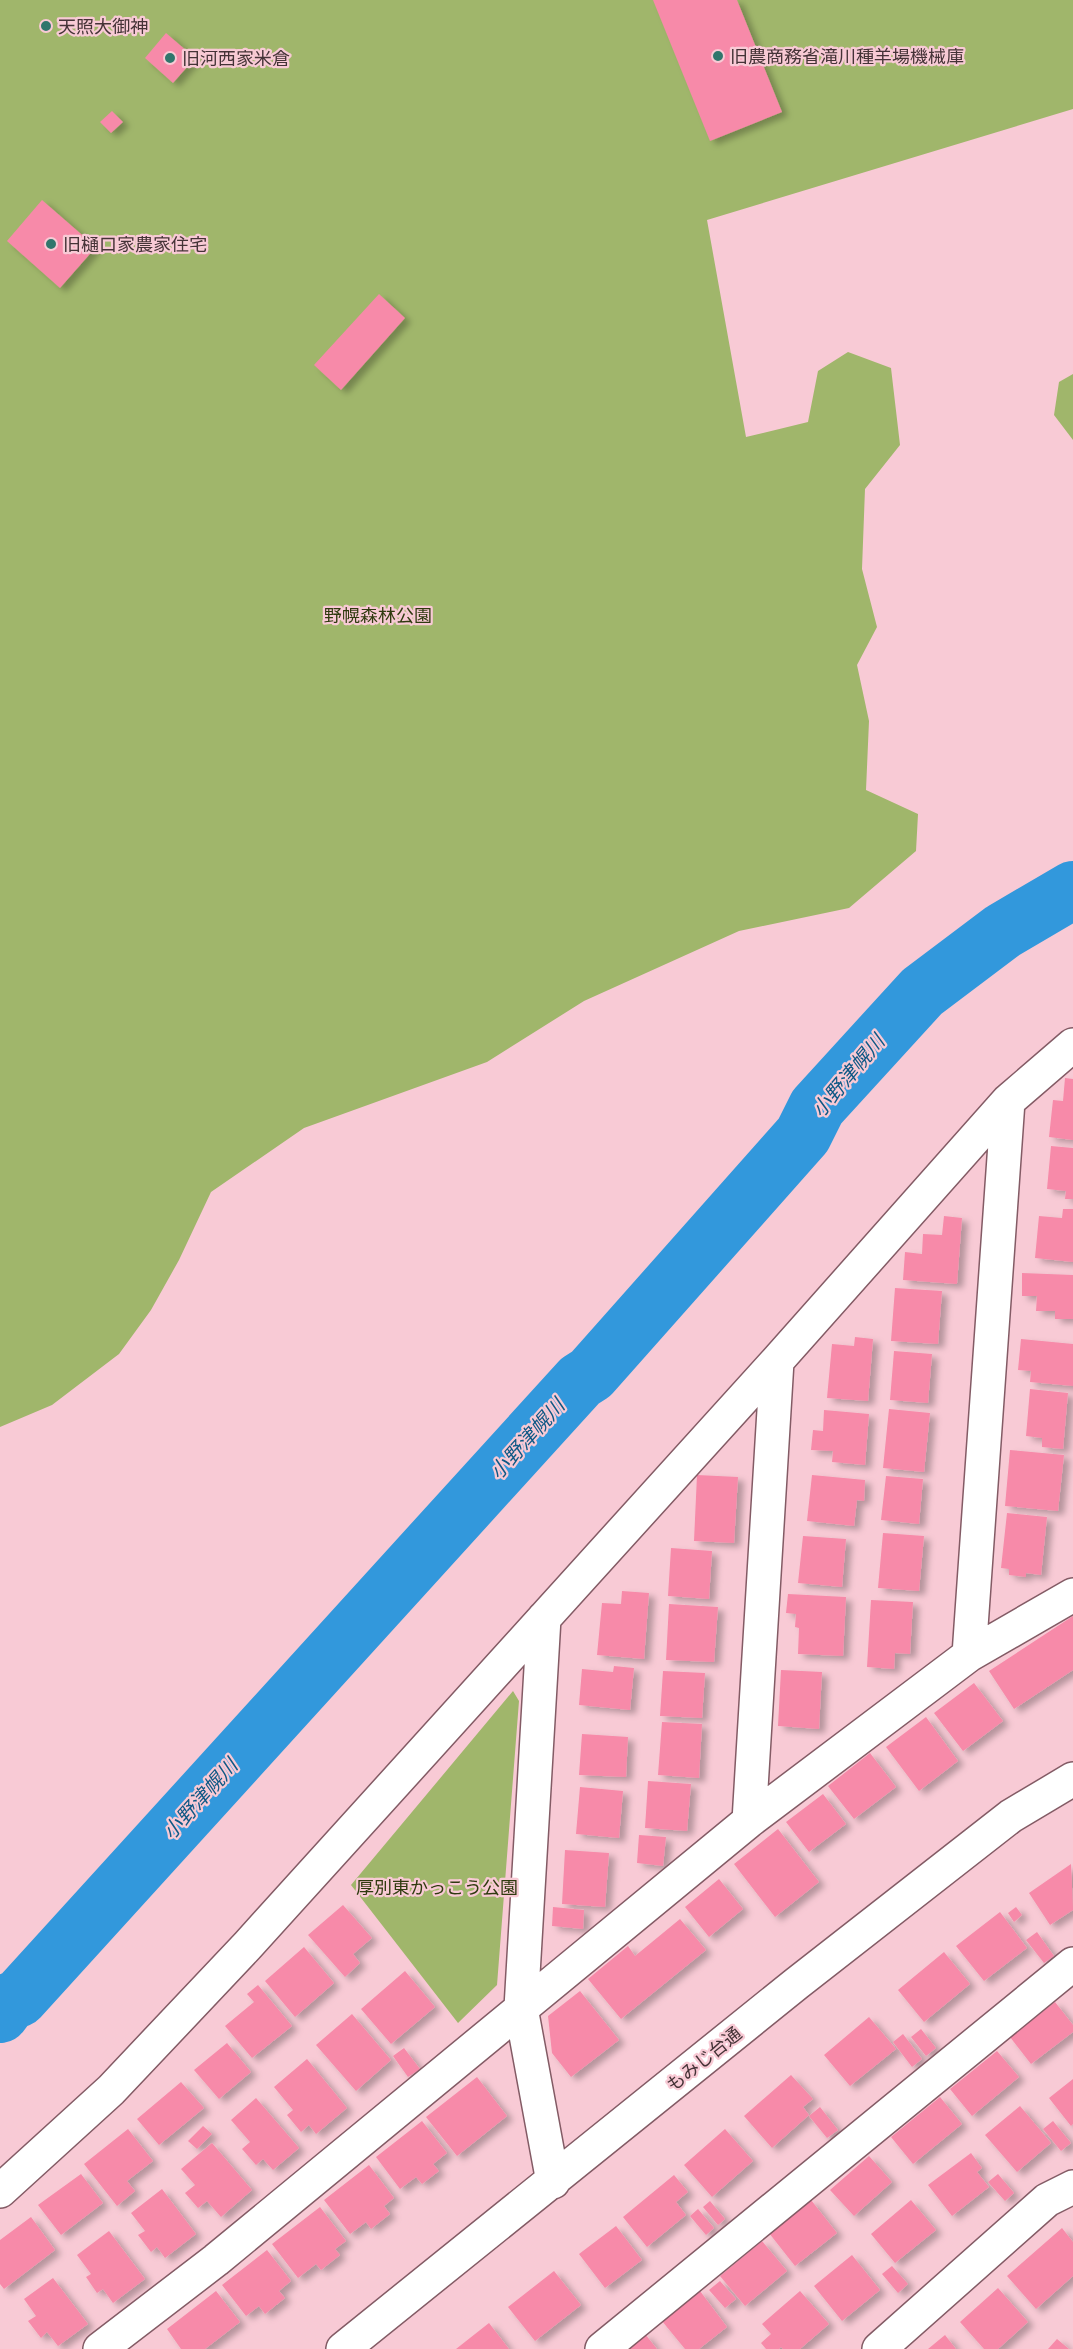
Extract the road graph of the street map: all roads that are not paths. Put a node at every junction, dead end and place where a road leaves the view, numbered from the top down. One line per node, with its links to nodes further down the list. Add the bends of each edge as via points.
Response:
1 (1073, 1045): 2 (street)
2 (1008, 1101): 3 (street); 6 (street)
3 (777, 1361): 5 (street); 8 (street)
4 (1073, 1595): 6 (street)
5 (544, 1618): 10 (street); 13 (street, via 224,1971 111,2090)
6 (969, 1655): 8 (street)
7 (1073, 1779): 11 (street, もみじ台通, via 1011,1816)
8 (749, 1821): 10 (street)
9 (1073, 1964): 16 (street)
10 (521, 2008): 11 (street); 14 (street, via 216,2260)
11 (553, 2182): 15 (street, もみじ台通)
12 (1073, 2187): 17 (street, via 1047,2200)
13 (0, 2191)
14 (100, 2349)
15 (343, 2349)
16 (602, 2349)
17 (879, 2349)

